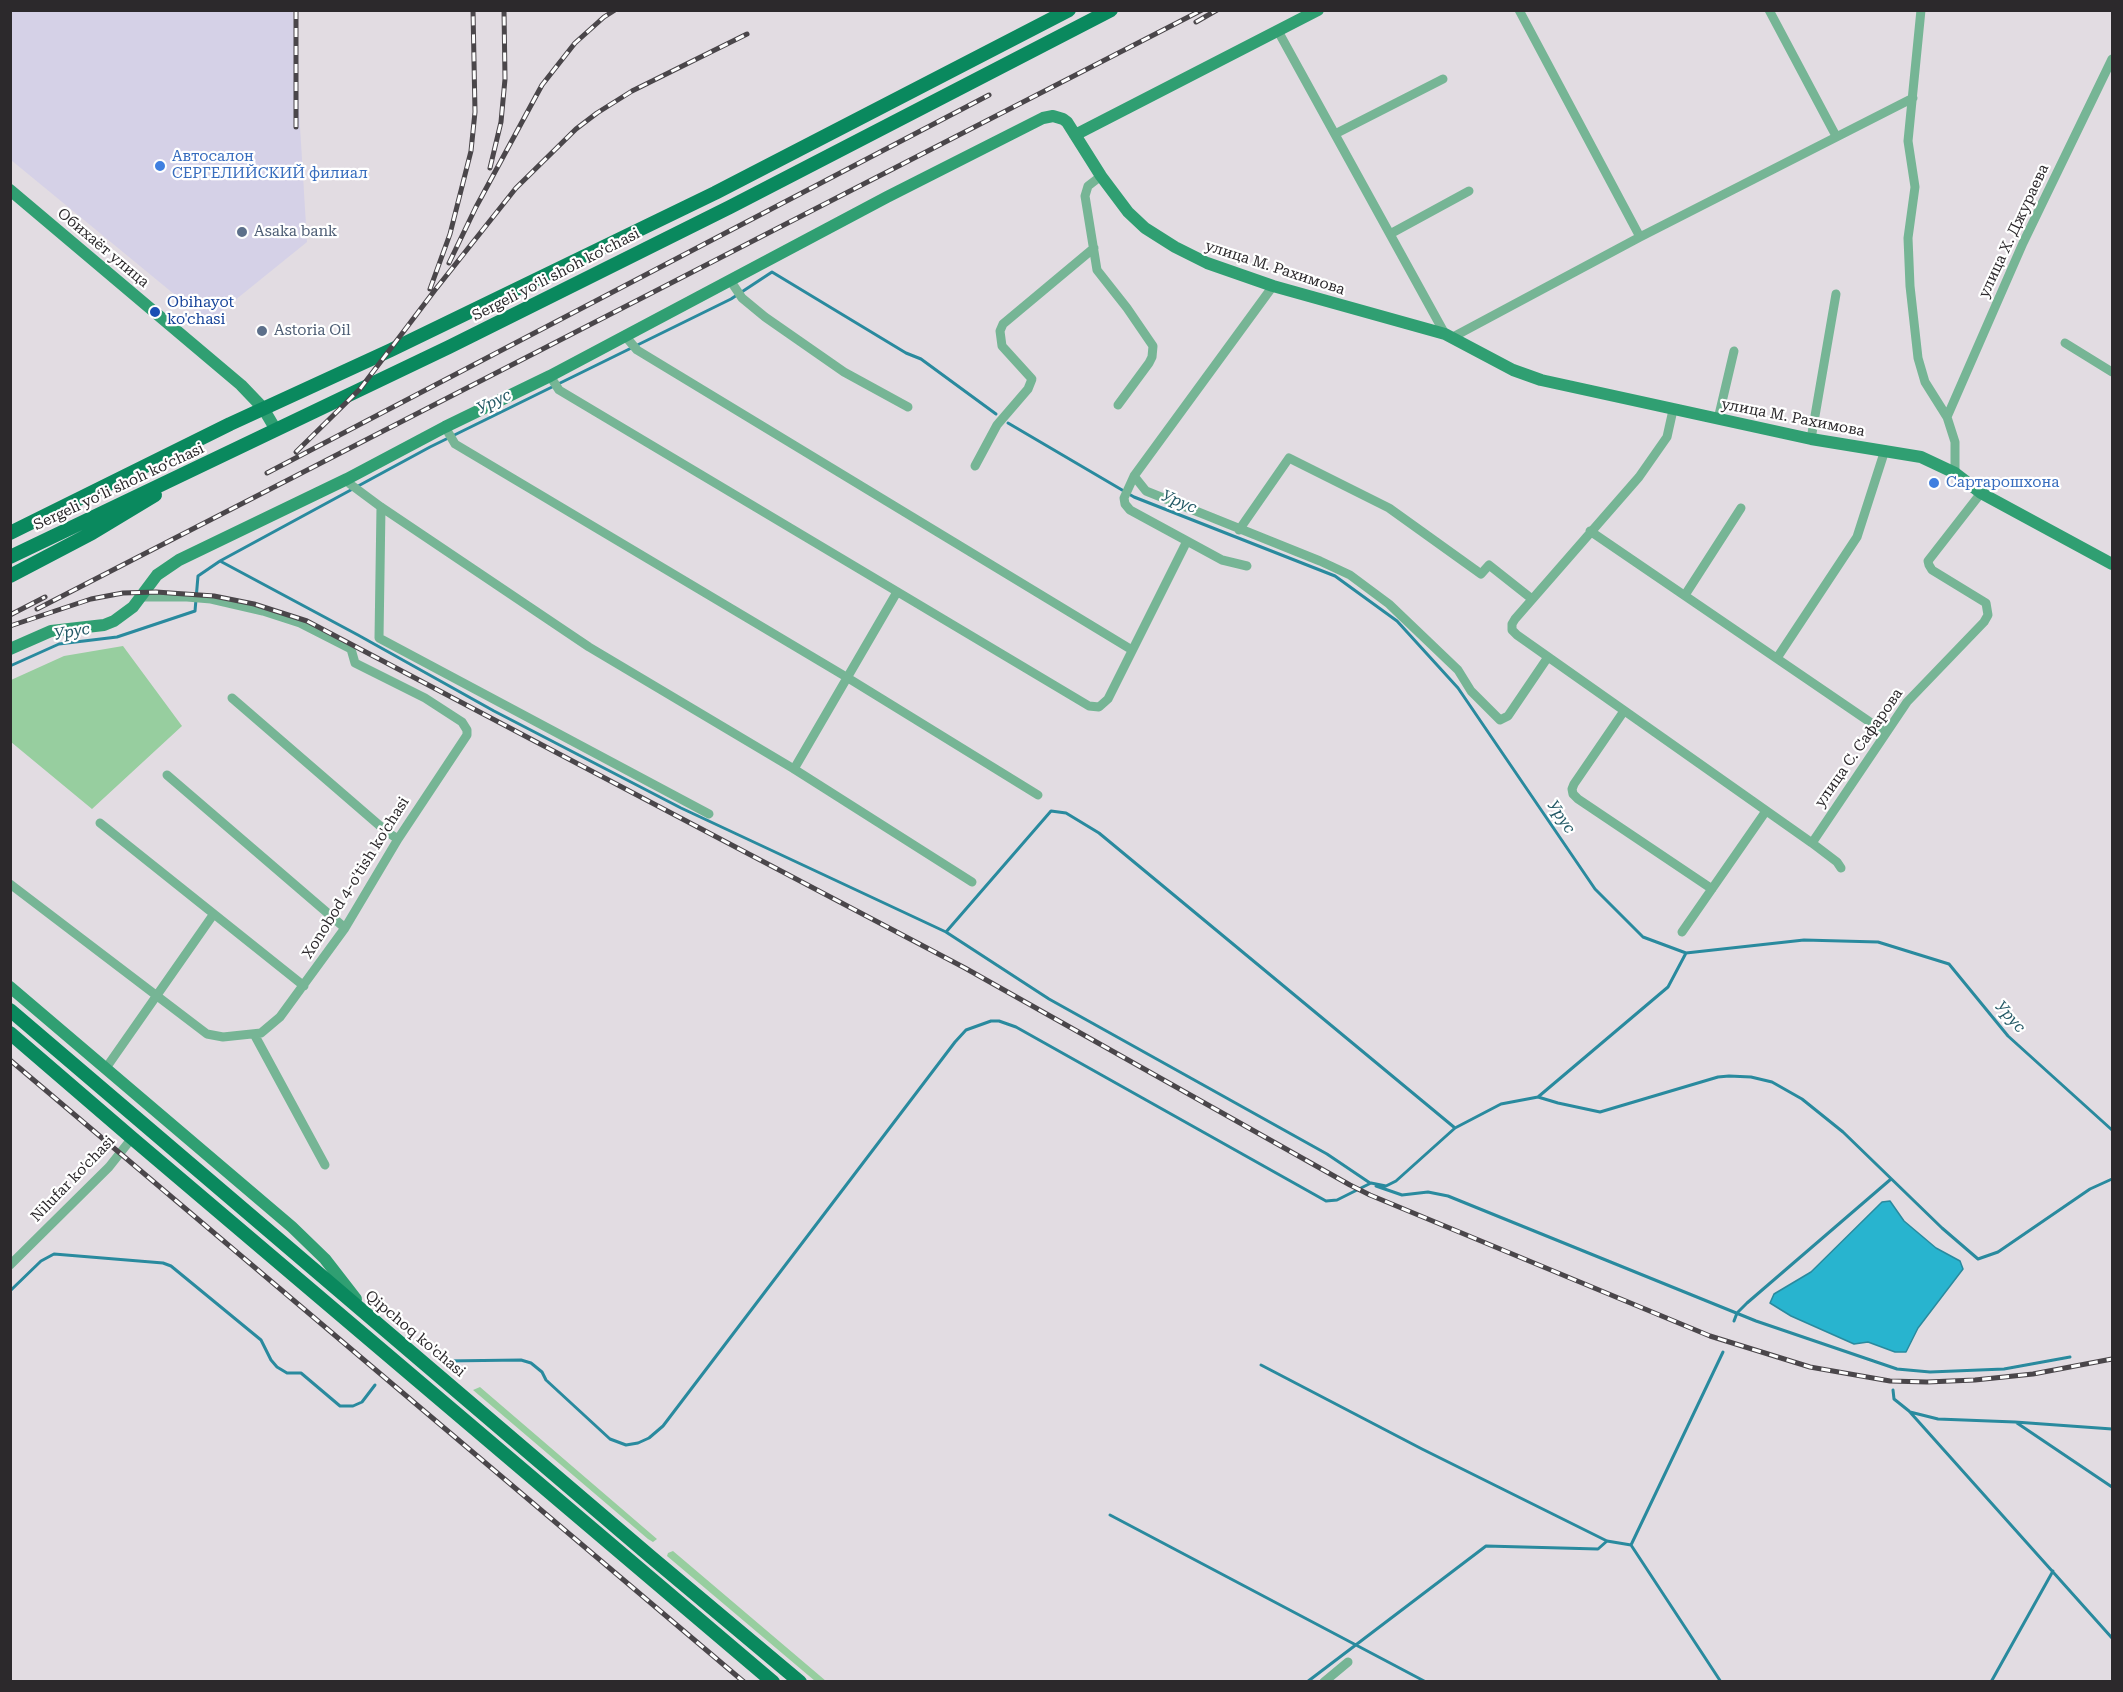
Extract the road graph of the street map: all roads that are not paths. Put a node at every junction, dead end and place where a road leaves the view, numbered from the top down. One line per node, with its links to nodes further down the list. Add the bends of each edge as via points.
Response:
1 (1069, 10): 31 (main road, Sergeli yo‘li shoh ko‘chasi, via 715,194)
2 (1111, 10): 36 (main road, Sergeli yo‘li shoh ko‘chasi, via 719,213)
3 (1318, 10): 7 (street)
4 (1520, 10): 18 (street)
5 (1769, 10): 13 (street)
6 (1921, 10): 10 (street)
7 (1278, 31): 11 (street); 12 (street)
8 (2112, 59): 33 (street, улица Х. Джураева, via 2023,243)
9 (1443, 79): 11 (street)
10 (1913, 98): 13 (street); 33 (street, via 1908,141 1915,187 1908,238 1913,323 1925,382)
11 (1335, 134): 17 (street)
12 (1075, 135): 14 (street, улица М. Рахимова); 20 (street, улица М. Рахимова, via 1063,119 1043,118 887,197)
13 (1836, 136): 18 (street)
14 (1101, 176): 19 (street, via 1088,186 1085,196); 21 (street, улица М. Рахимова, via 1145,228 1207,263)
15 (10, 190): 31 (street, Обихаёт улица, via 235,379)
16 (1469, 190): 17 (street)
17 (1390, 234): 23 (street)
18 (1640, 237): 23 (street)
19 (1094, 248): 29 (street, via 1097,270 1153,346 1149,363); 39 (street, via 1003,324 1002,346 1032,379 997,425)
20 (733, 285): 24 (street); 30 (street, via 765,317 844,372)
21 (1273, 286): 23 (street, улица М. Рахимова); 42 (street)
22 (1836, 294): 37 (street)
23 (1449, 336): 32 (street, улица М. Рахимова, via 1530,377)
24 (631, 344): 28 (street); 60 (street)
25 (2065, 344): 27 (street)
26 (1734, 351): 34 (street)
27 (2112, 370)
28 (550, 376): 35 (street); 55 (street, via 559,390)
29 (1118, 405)
30 (908, 407)
31 (263, 408): 36 (street, Обихаёт улица); 49 (main road, Sergeli yo‘li shoh ko‘chasi)
32 (1673, 410): 34 (street, улица М. Рахимова); 48 (street, via 1668,437 1639,477)
33 (1947, 417): 40 (street, via 1955,442)
34 (1718, 418): 37 (street, улица М. Рахимова)
35 (446, 427): 43 (street); 63 (street, via 455,444)
36 (276, 430): 41 (main road, Sergeli yo‘li shoh ko‘chasi)
37 (1811, 439): 38 (street, улица М. Рахимова)
38 (1885, 450): 40 (street, улица М. Рахимова, via 1921,457); 62 (street, via 1857,537)
39 (975, 466)
40 (1955, 473): 44 (street, улица М. Рахимова)
41 (185, 475): 51 (main road, Sergeli yo‘li shoh ko‘chasi); 54 (main road, via 121,517)
42 (1134, 476): 47 (street, via 1146,491); 50 (street, via 1125,504)
43 (352, 485): 45 (street); 57 (street, via 170,565 153,579)
44 (1981, 493): 52 (street, улица М. Рахимова); 66 (street, улица С. Сафарова, via 1928,561 1932,570 1986,603 1988,615 1907,702)
45 (381, 507): 67 (street, via 590,647); 71 (street, via 379,638)
46 (1741, 508): 56 (street)
47 (1239, 530): 58 (street, via 1289,458 1389,508 1481,574 1489,565); 61 (street, via 1350,575 1389,604 1458,670 1471,691 1500,720 1508,716)
48 (1590, 531): 56 (street); 58 (street)
49 (10, 533)
50 (1187, 541): 53 (street, via 1222,560); 60 (street)
51 (10, 557)
52 (2112, 564)
53 (1248, 566)
54 (10, 576)
55 (897, 592): 60 (street, via 1094,707 1108,699); 63 (street)
56 (1685, 595): 62 (street)
57 (141, 597): 59 (street, via 127,613 104,625 51,631); 73 (street, Xonobod 4-o'tish ko'chasi, via 211,599 300,622 351,650 356,663 462,722 467,735)
58 (1532, 599): 61 (street, via 1515,619 1512,630)
59 (10, 649)
60 (1132, 650)
61 (1548, 657): 65 (street)
62 (1777, 658): 66 (street)
63 (848, 678): 67 (street); 69 (street)
64 (232, 698): 73 (street)
65 (1624, 711): 70 (street); 78 (street, via 1574,784 1574,794)
66 (1886, 733): 74 (street, улица С. Сафарова)
67 (794, 769): 76 (street)
68 (167, 775): 80 (street)
69 (1038, 795)
70 (1766, 811): 74 (street); 78 (street)
71 (709, 814)
72 (100, 823): 79 (street)
73 (398, 839): 80 (street, Xonobod 4-o'tish ko'chasi)
74 (1812, 843): 75 (street)
75 (1841, 868)
76 (972, 882)
77 (10, 884): 84 (street, Xonobod 4-o'tish ko'chasi)
78 (1712, 889): 81 (street)
79 (213, 915): 82 (street); 84 (street)
80 (345, 928): 82 (street, Xonobod 4-o'tish ko'chasi)
81 (1682, 932)
82 (304, 986): 87 (street, Xonobod 4-o'tish ko'chasi, via 280,1017)
83 (10, 987): 88 (street)
84 (156, 996): 87 (street, Xonobod 4-o'tish ko'chasi, via 207,1034 223,1038); 88 (street)
85 (10, 1010): 92 (main road, Qipchoq ko'chasi)
86 (10, 1033): 89 (main road)
87 (254, 1034): 90 (street)
88 (106, 1068): 92 (street, via 292,1227 325,1260)
89 (132, 1138): 91 (street, Nilufar ko'chasi, via 109,1167); 94 (main road)
90 (325, 1166)
91 (10, 1264)
92 (376, 1323): 93 (main road, Qipchoq ko'chasi)
93 (459, 1393): 94 (main road); 97 (main road, Qipchoq ko'chasi)
94 (447, 1406): 96 (main road)
95 (1348, 1662): 98 (street)
96 (773, 1682)
97 (800, 1682)
98 (1324, 1682)

